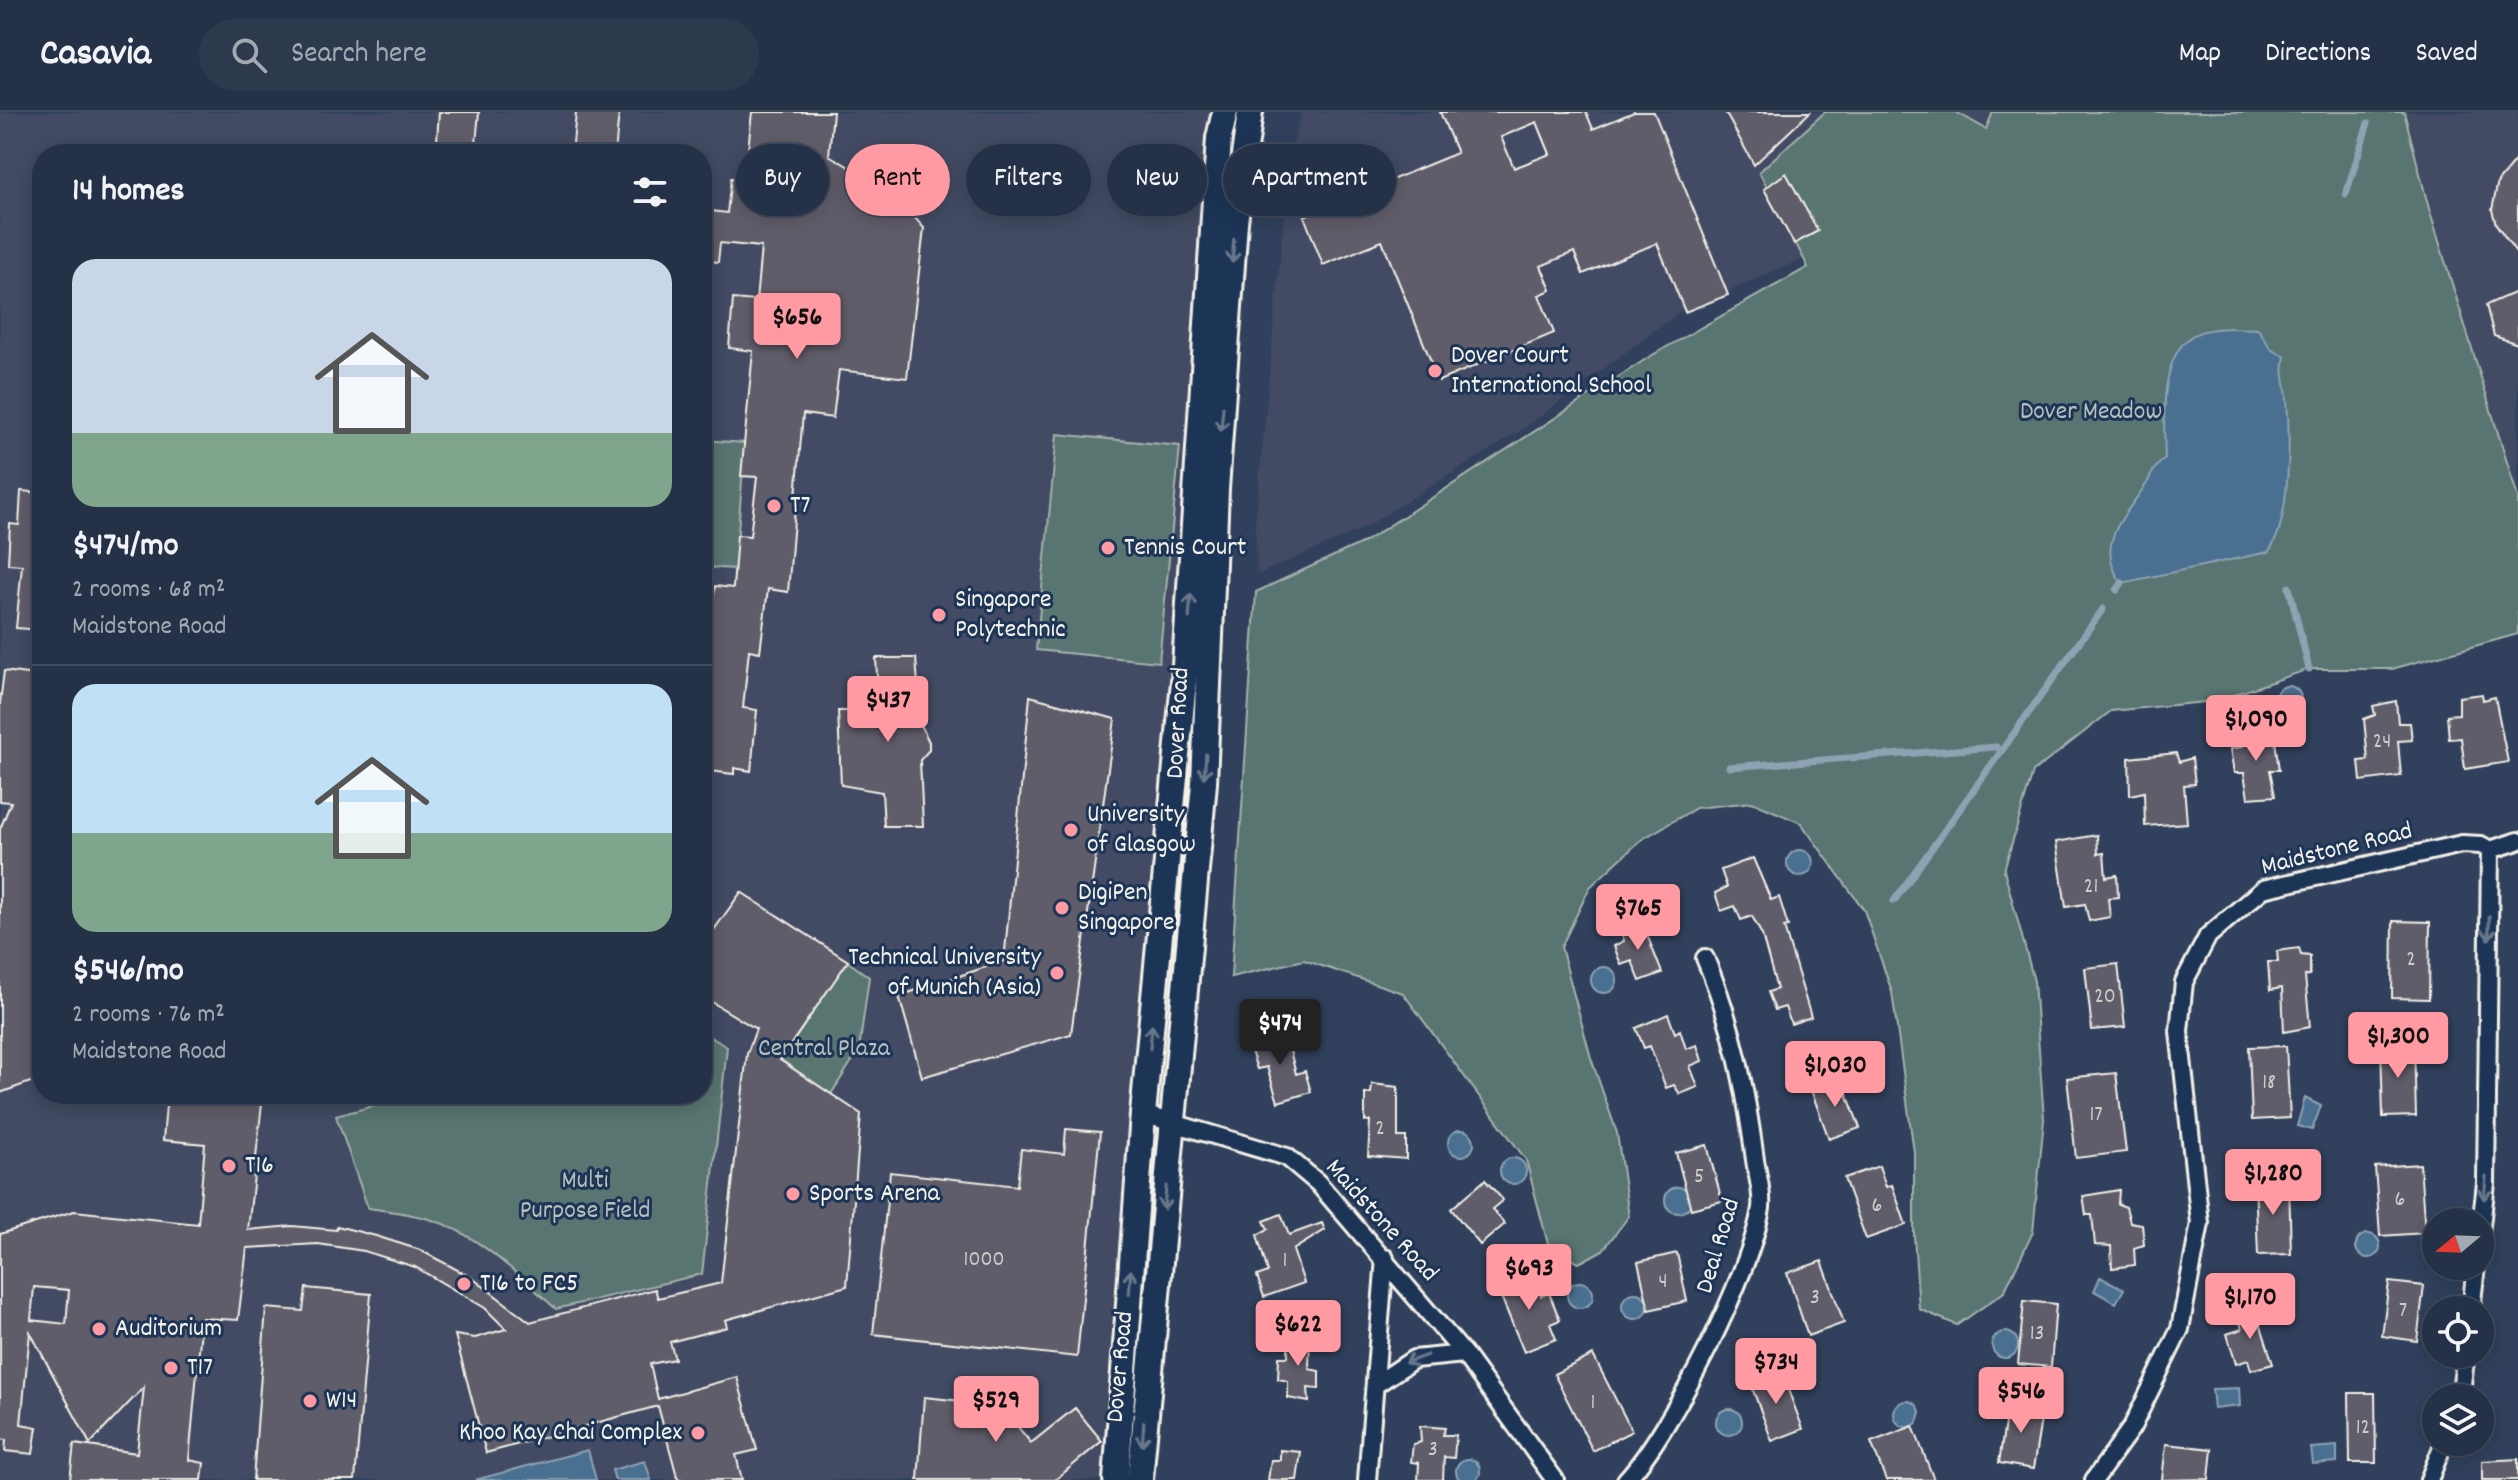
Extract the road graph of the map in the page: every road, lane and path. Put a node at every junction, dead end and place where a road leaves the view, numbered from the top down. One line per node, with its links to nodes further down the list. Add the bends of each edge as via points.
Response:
1 (1225, 112): 3 (street, Dover Road)
2 (1250, 112): 5 (street, Dover Road)
3 (1219, 138): 4 (street); 10 (street, Dover Road, one-way to 3, via 1184,681)
4 (1240, 144)
5 (1243, 144)
6 (1237, 216): 11 (street, Dover Road, one-way to 11, via 1216,489 1205,768)
7 (2518, 841): 8 (street)
8 (2490, 850): 12 (street, one-way to 12); 22 (street, Maidstone Road, via 2462,844 2263,889 2208,936 2184,982 2179,1031 2200,1223 2180,1329 2132,1427)
9 (1705, 958): 21 (street, Deal Road, via 1729,1022 1761,1206 1714,1332 1665,1427)
10 (1143, 1114): 11 (street, Maidstone Road); 17 (street, Dover Road, one-way to 10)
11 (1172, 1120): 13 (street, Maidstone Road, via 1287,1157 1318,1183); 18 (street, Dover Road, one-way to 18)
12 (2483, 1208)
13 (1385, 1258): 14 (street, Maidstone Road); 15 (street)
14 (1464, 1354): 15 (street, one-way to 15, via 1414,1359); 20 (street, Maidstone Road)
15 (1375, 1385): 19 (street)
16 (2438, 1456): 23 (street)
17 (1116, 1480)
18 (1140, 1480)
19 (1367, 1480)
20 (1555, 1480)
21 (1626, 1480)
22 (2094, 1480)
23 (2429, 1480)

